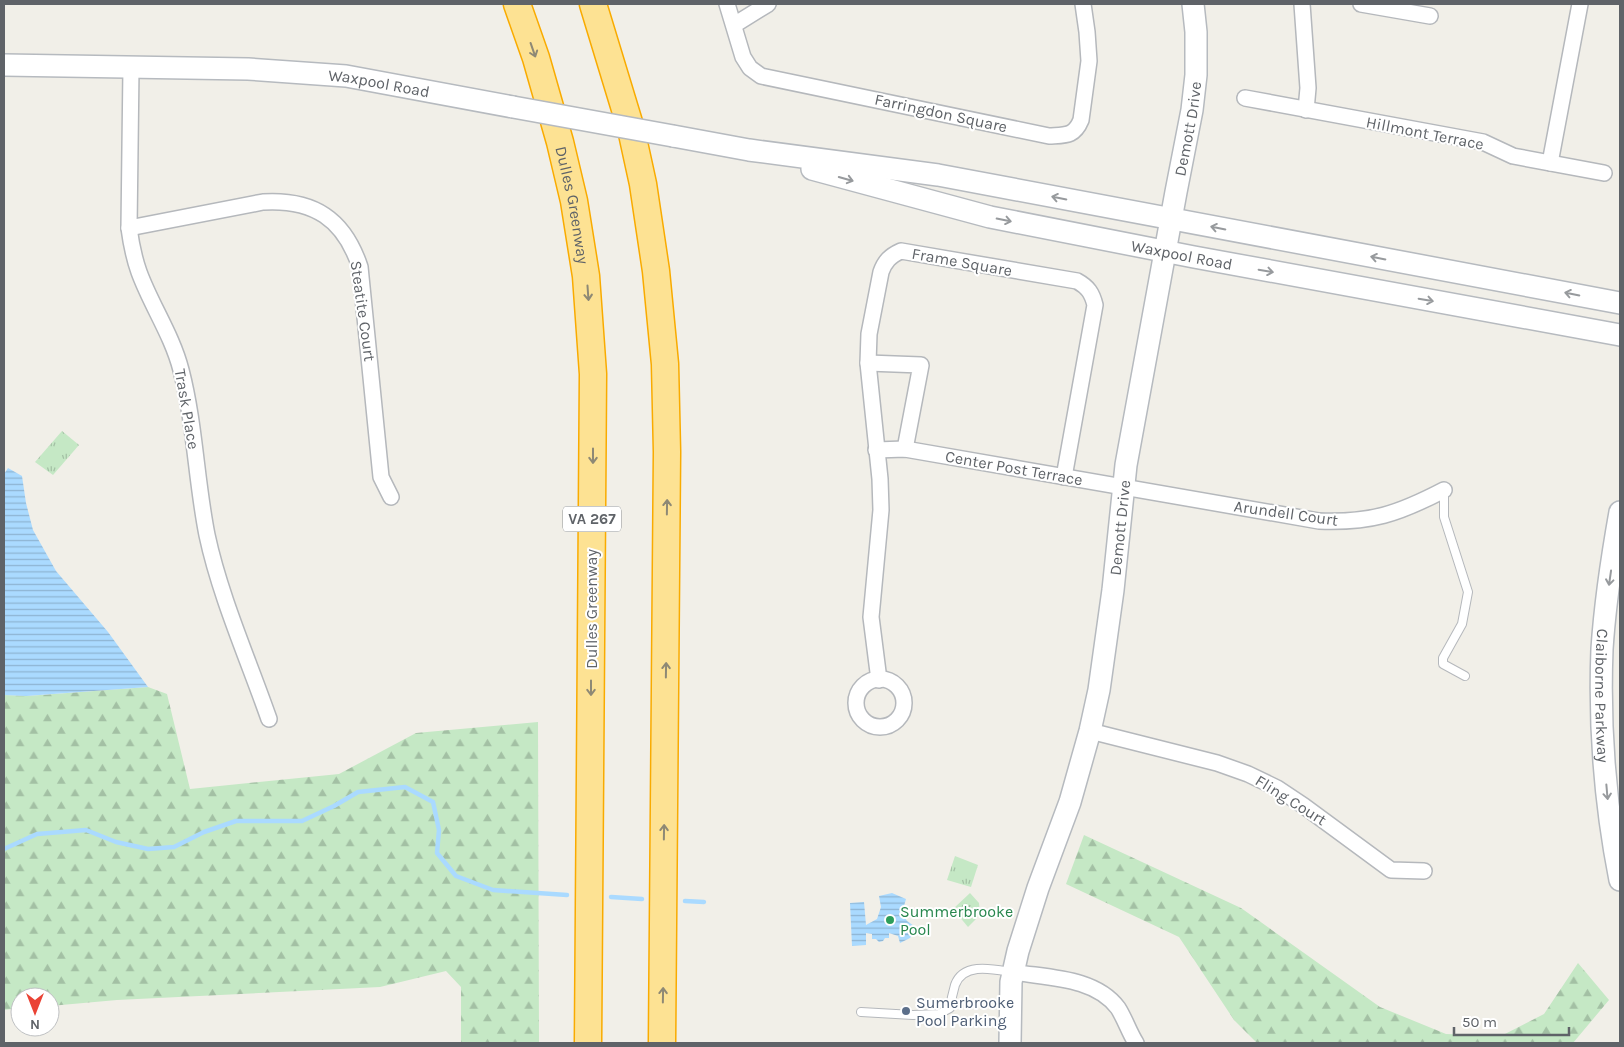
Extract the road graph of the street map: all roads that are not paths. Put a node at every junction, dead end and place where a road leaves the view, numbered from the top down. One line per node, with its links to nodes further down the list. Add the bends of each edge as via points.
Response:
1 (517, 4): 41 (highway, Dulles Greenway / VA 267, one-way to 41, via 536,58 574,201 586,276 593,374)
2 (593, 4): 42 (highway, one-way to 2, via 668,452 665,364 643,184 631,129)
3 (727, 4): 11 (street, Farringdon Square)
4 (768, 4): 11 (street)
5 (1082, 4): 11 (street, Farringdon Square, via 1089,62 1081,120 1078,128 1068,135 1049,136 761,76 743,57)
6 (1194, 4): 19 (street, Demott Drive, via 1195,83)
7 (1302, 4): 15 (street, via 1308,88)
8 (1361, 4): 10 (street)
9 (1580, 4): 17 (street)
10 (1430, 16)
11 (734, 26)
12 (4, 66): 13 (street, Waxpool Road)
13 (131, 68): 16 (street, Waxpool Road, bridge, via 248,69 346,76); 20 (street, Trask Place)
14 (1245, 98): 15 (street, Hillmont Terrace)
15 (1306, 110): 17 (street, Hillmont Terrace, via 1483,142 1513,156)
16 (749, 150): 19 (street, Waxpool Road, one-way to 16, via 938,175); 21 (street, Waxpool Road, one-way to 21, via 990,217)
17 (1550, 163): 18 (street, Hillmont Terrace)
18 (1604, 173)
19 (1171, 219): 21 (street, Demott Drive); 22 (street, Waxpool Road, one-way to 19)
20 (128, 228): 30 (street, Steatite Court, via 281,200 300,203 332,220 345,234 360,267 381,477); 34 (street, Trask Place, via 139,272 180,367 188,399 208,536 220,582)
21 (1165, 252): 23 (street, Waxpool Road, one-way to 23); 28 (street, Demott Drive)
22 (1620, 303)
23 (1620, 335)
24 (868, 364): 25 (street, via 921,364); 26 (street, Frame Square); 27 (street, Frame Square, via 869,334 884,262 902,251 1082,284 1092,295 1095,305)
25 (906, 449): 26 (street, Center Post Terrace); 27 (street, Center Post Terrace)
26 (876, 450): 33 (street, Frame Square, via 881,510 871,617)
27 (1064, 477): 28 (street, Center Post Terrace)
28 (1123, 487): 29 (street, Arundell Court, via 1319,521 1341,522 1384,516 1414,506); 35 (street, Demott Drive, via 1107,640)
29 (1444, 490): 32 (lane, via 1444,517 1468,592 1462,624 1443,658 1443,664)
30 (391, 497)
31 (1620, 512): 37 (street, Claiborne Parkway, one-way to 37, via 1607,601 1601,682 1607,794)
32 (1465, 676)
33 (879, 680)
34 (269, 719)
35 (1090, 731): 36 (street, Fling Court, via 1248,774 1304,806 1391,870); 38 (street, Demott Drive, via 1070,802 1024,928)
36 (1424, 871)
37 (1620, 880)
38 (1013, 972): 39 (lane, via 975,968 964,974 956,983 950,1008 939,1014); 40 (street, via 1078,982 1097,990 1117,1008); 43 (street, Demott Drive)
39 (861, 1012)
40 (1133, 1042)
41 (588, 1043)
42 (662, 1043)
43 (1010, 1043)

